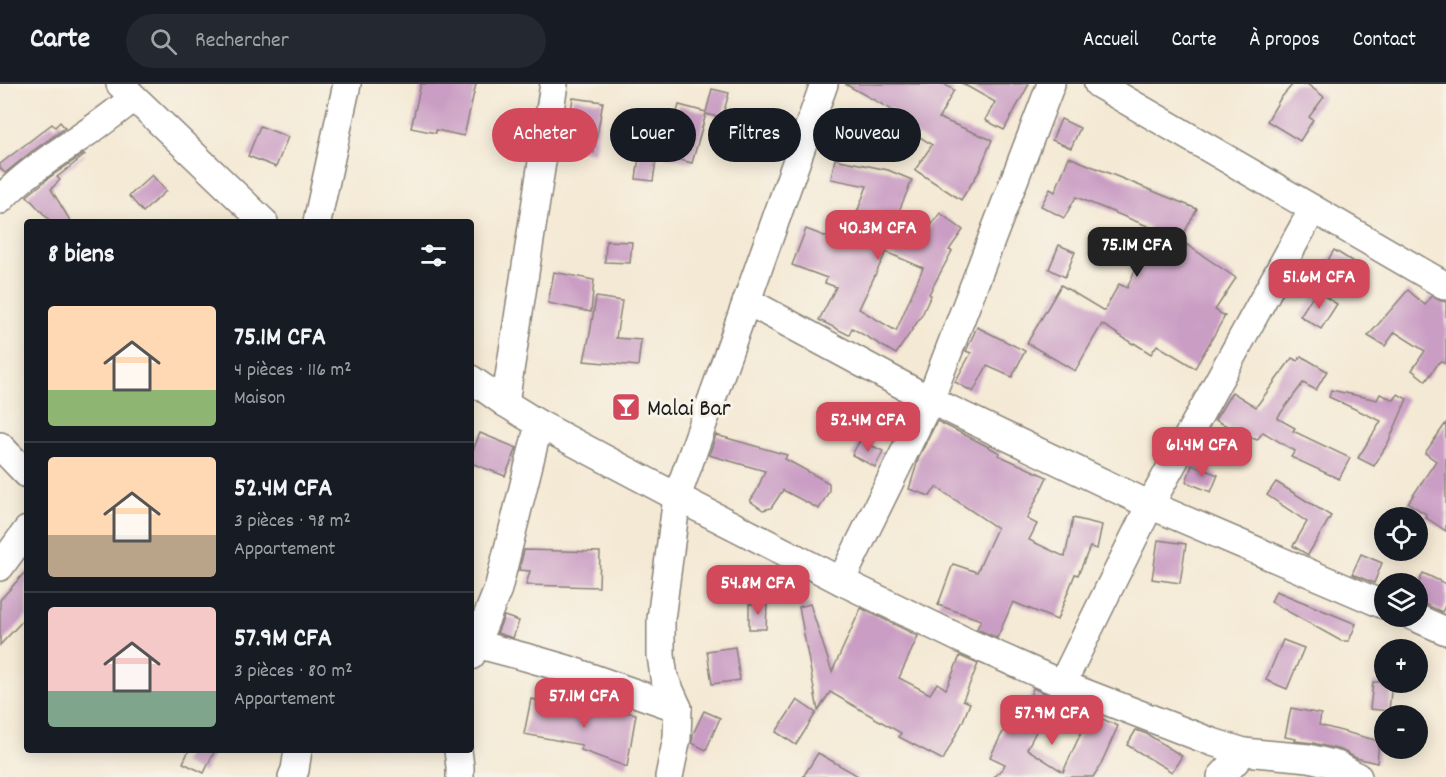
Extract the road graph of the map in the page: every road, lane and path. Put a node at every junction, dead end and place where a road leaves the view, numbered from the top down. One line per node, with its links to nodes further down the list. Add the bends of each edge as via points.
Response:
1 (347, 84): 10 (street)
2 (554, 84): 15 (street)
3 (824, 84): 12 (street)
4 (1051, 84): 14 (street)
5 (1098, 84): 8 (street)
6 (127, 91): 7 (street, via 86,134 30,171); 9 (street)
7 (0, 200)
8 (1313, 209): 11 (street); 20 (street)
9 (261, 219)
10 (318, 219)
11 (1446, 286)
12 (747, 301): 14 (street); 19 (street)
13 (474, 381): 15 (street)
14 (930, 400): 20 (street); 23 (street)
15 (505, 403): 16 (street)
16 (539, 424): 19 (street); 27 (street, via 498,589)
17 (0, 446): 18 (street)
18 (24, 471)
19 (677, 497): 23 (street); 30 (street, via 661,619 661,655 664,677)
20 (1150, 505): 24 (street); 29 (street)
21 (24, 534): 22 (street)
22 (0, 567)
23 (841, 581): 29 (street)
24 (1374, 601)
25 (1428, 623): 26 (street)
26 (1446, 631)
27 (474, 648)
28 (474, 650): 30 (street, via 548,663)
29 (1062, 684): 31 (street)
30 (678, 708): 36 (street)
31 (1244, 752): 37 (street); 38 (street, via 1310,758 1337,765)
32 (298, 753): 34 (street)
33 (458, 753): 35 (street)
34 (292, 777)
35 (460, 777)
36 (669, 777)
37 (1221, 777)
38 (1358, 777)

